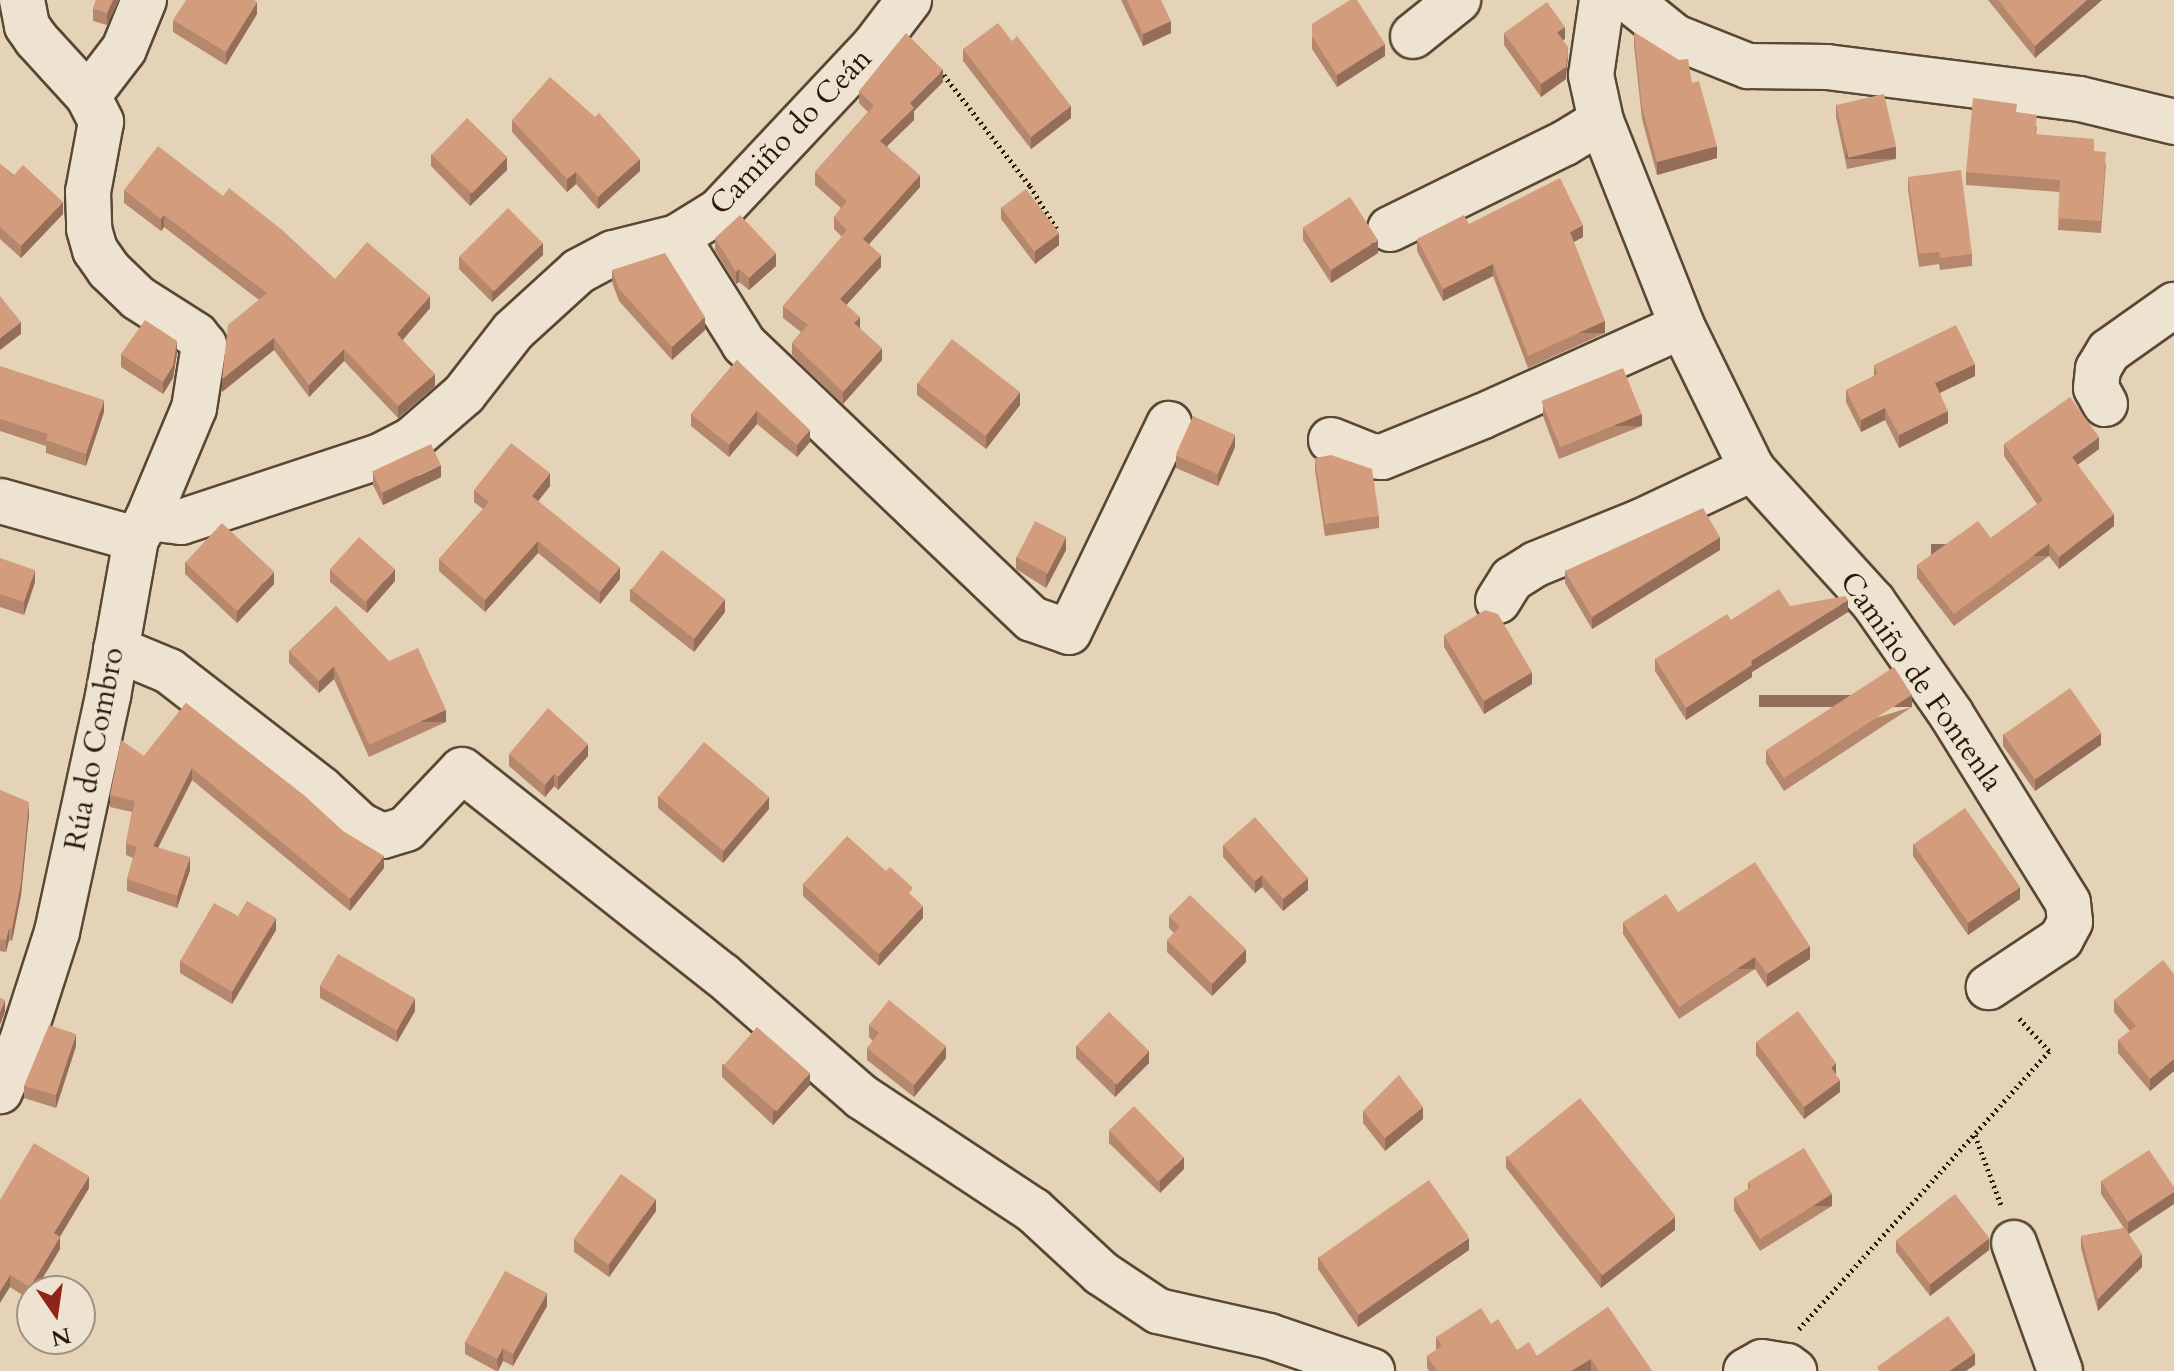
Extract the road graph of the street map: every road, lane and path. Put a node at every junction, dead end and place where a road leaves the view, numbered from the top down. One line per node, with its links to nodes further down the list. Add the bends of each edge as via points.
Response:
1 (22, 0): 9 (street, via 27,26)
2 (144, 0): 9 (street, via 124,49)
3 (909, 0): 14 (street, Camiño do Ceán, via 874,46 719,211)
4 (1458, 0): 7 (street)
5 (1602, 0): 10 (street, Camiño de Fontenla, via 1591,75)
6 (1629, 0): 11 (street, via 1675,37 1748,66 1827,67 2080,99)
7 (1413, 36)
8 (935, 64): 13 (path, via 1030,186)
9 (88, 96): 22 (street, Rúa do Combro, via 101,122 88,192 95,250 138,298 204,345 194,408)
10 (1601, 121): 12 (street); 16 (street, Camiño de Fontenla)
11 (2174, 122)
12 (1390, 229)
13 (1058, 231)
14 (677, 237): 18 (street, via 744,344 1032,619 1069,632); 22 (street, Camiño do Ceán, via 613,253 579,271 513,331 464,394 410,441 378,457 181,522)
15 (2174, 305): 17 (street, via 2109,351 2098,369 2096,388)
16 (1682, 326): 19 (street, via 1382,457); 20 (street, Camiño de Fontenla)
17 (2105, 404)
18 (1169, 424)
19 (1331, 440)
20 (1752, 469): 23 (street, via 1536,564 1512,579); 25 (street, Camiño de Fontenla, via 1873,602 1951,714 2068,903 2070,922 2061,939)
21 (0, 501): 22 (street)
22 (142, 528): 24 (street, Rúa do Combro)
23 (1498, 601)
24 (116, 649): 26 (street, Rúa do Combro, via 57,932); 30 (street, via 169,671 360,825 383,836 406,829 462,770 722,975 862,1097 1033,1210 1101,1273 1158,1311 1269,1336)
25 (1989, 987): 27 (path, via 2049,1051)
26 (0, 1091)
27 (1975, 1135): 28 (path); 29 (path, via 1787,1341)
28 (2014, 1243): 31 (street)
29 (1772, 1367)
30 (1372, 1371)
31 (2060, 1371)

